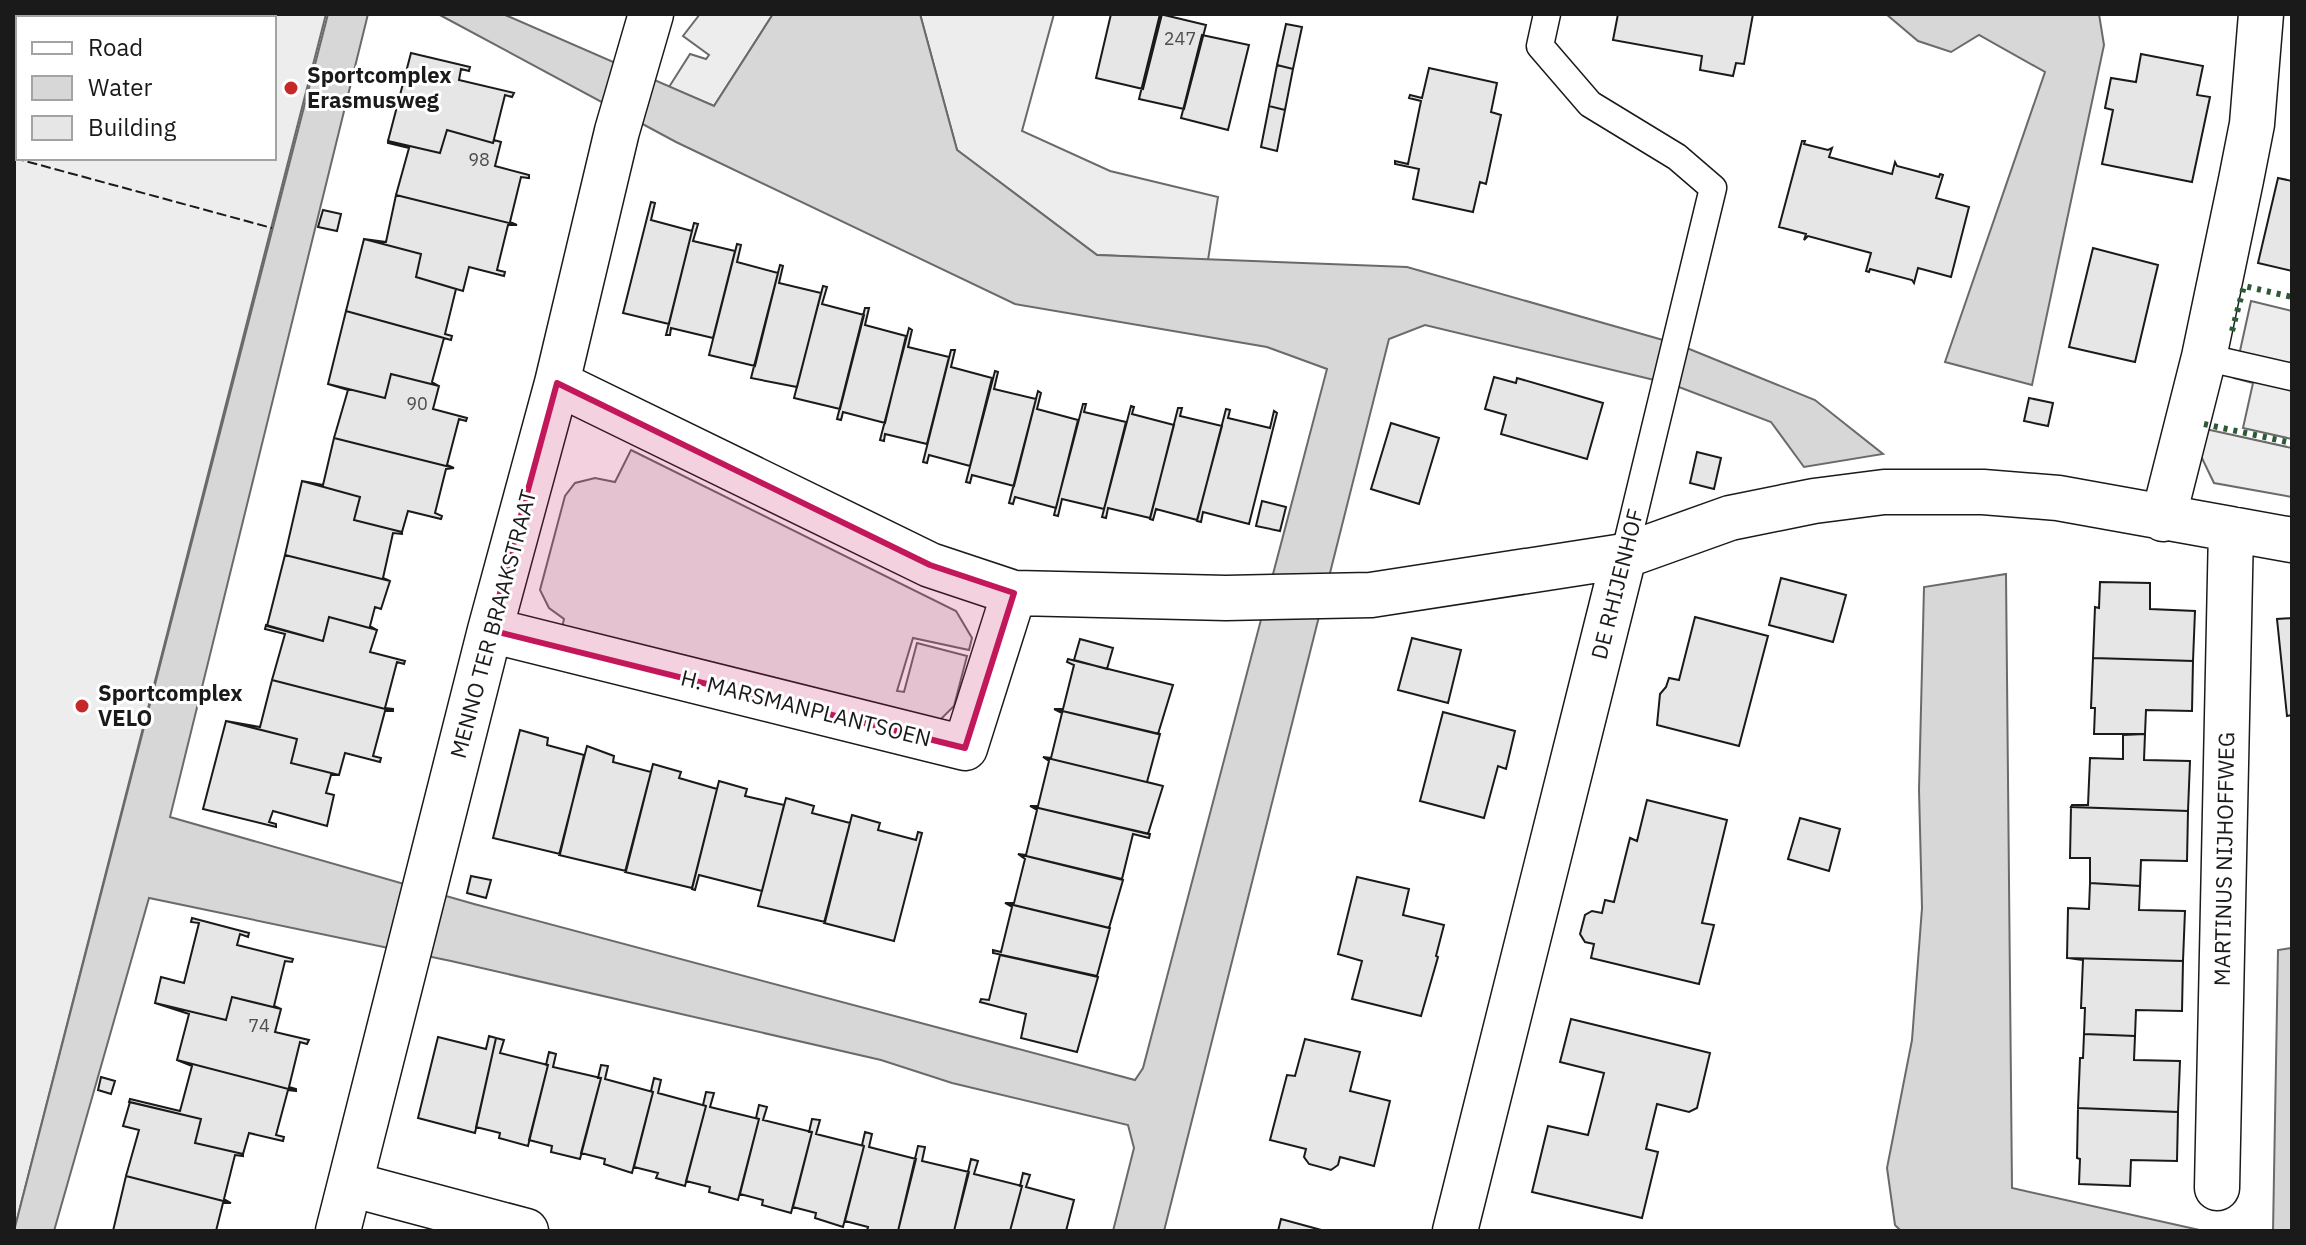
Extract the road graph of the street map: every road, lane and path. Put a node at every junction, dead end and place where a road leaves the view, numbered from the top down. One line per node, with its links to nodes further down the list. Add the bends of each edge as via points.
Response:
1 (1547, 14): 10 (lane, DE RHIJENHOF, via 1540,46 1590,104 1677,157 1713,188)
2 (2261, 14): 4 (street, via 2252,124)
3 (650, 22): 6 (street, MENNO TER BRAAKSTRAAT, via 617,131)
4 (2204, 357): 5 (lane); 7 (street)
5 (2292, 377)
6 (557, 383): 11 (street, via 930,565); 12 (street, MENNO TER BRAAKSTRAAT)
7 (2163, 519): 8 (street); 10 (street, via 2058,498 1884,492 1730,518)
8 (2231, 529): 9 (street); 14 (street, MARTINUS NIJHOFFWEG)
9 (2292, 540)
10 (1624, 556): 11 (street, via 1371,595); 17 (street, DE RHIJENHOF)
11 (1014, 593): 12 (street, H. MARSMANPLANTSOEN, via 965,748)
12 (490, 630): 13 (street, MENNO TER BRAAKSTRAAT)
13 (350, 1184): 15 (street, MENNO TER BRAAKSTRAAT); 16 (street)
14 (2217, 1188)
15 (338, 1231)
16 (526, 1231)
17 (1455, 1231)

